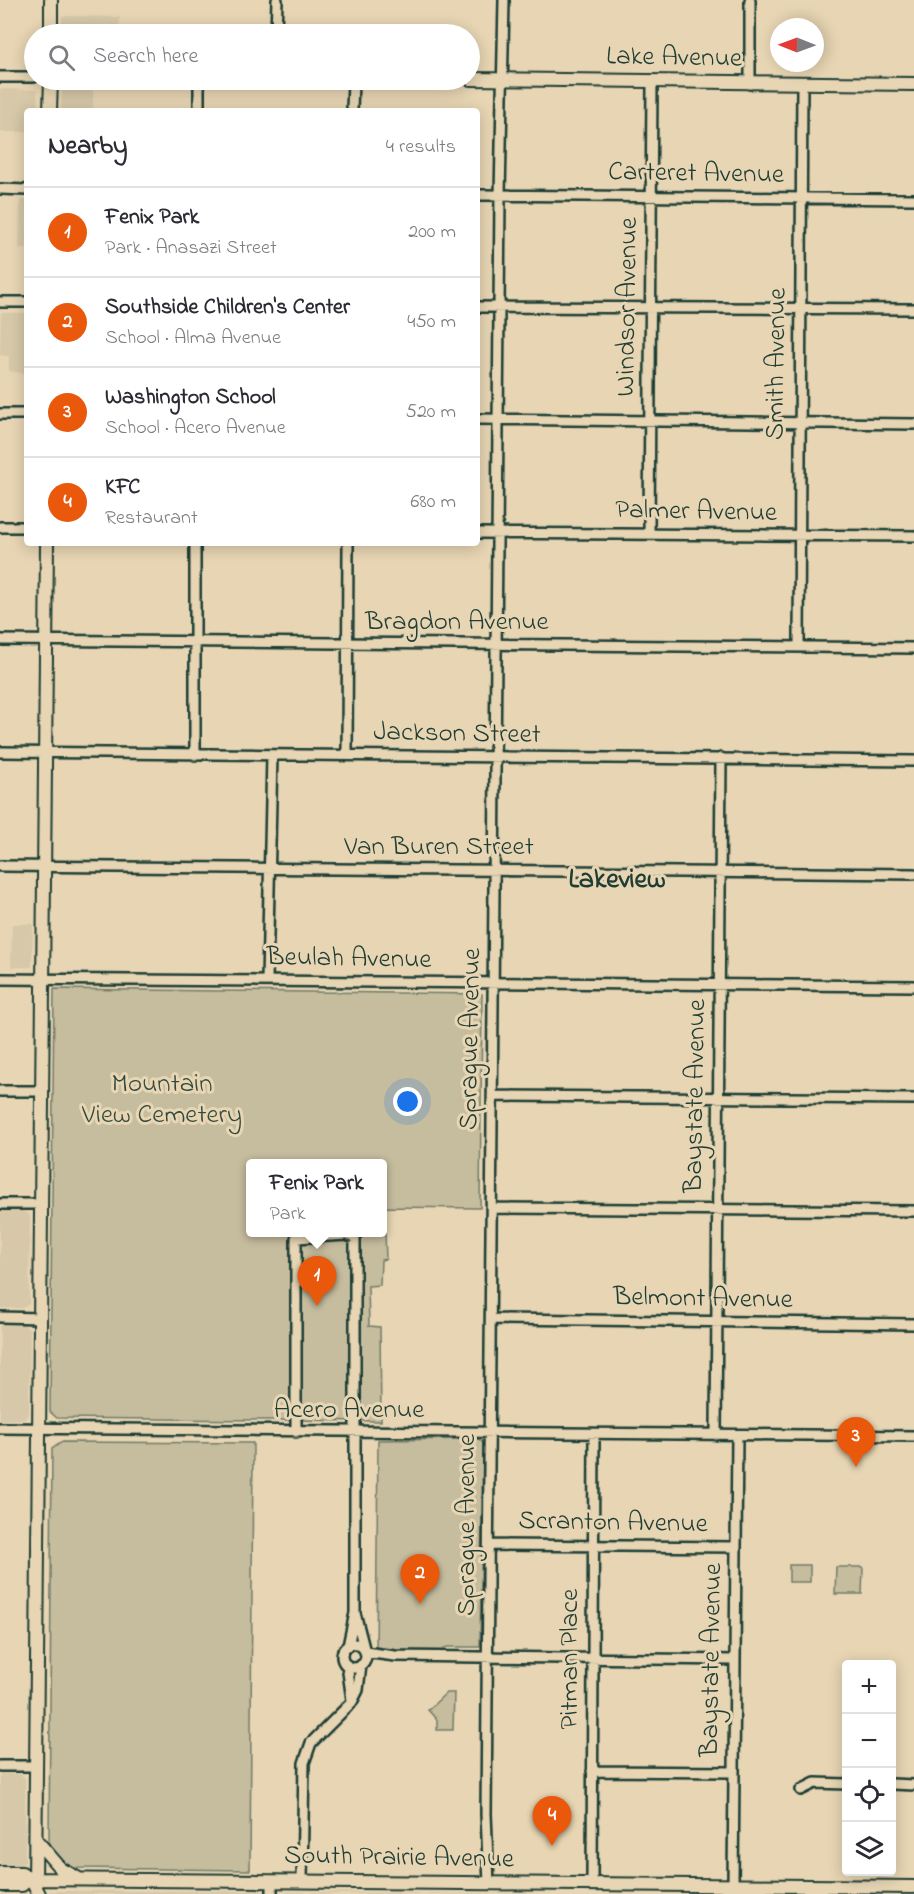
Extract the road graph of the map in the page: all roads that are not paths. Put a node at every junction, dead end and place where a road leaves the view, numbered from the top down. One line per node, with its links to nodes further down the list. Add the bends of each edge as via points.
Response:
1 (51, 0): 5 (main road)
2 (277, 0): 6 (street)
3 (504, 0): 10 (street, Sprague Avenue)
4 (750, 0): 13 (street)
5 (51, 24)
6 (276, 24)
7 (0, 77): 8 (street)
8 (24, 77)
9 (480, 80): 10 (main road, Lake Avenue)
10 (502, 80): 11 (main road, Lake Avenue); 24 (street, Sprague Avenue)
11 (652, 82): 13 (main road, Lake Avenue); 25 (street, Windsor Avenue)
12 (802, 83): 13 (main road, Lake Avenue); 14 (main road, Lake Avenue); 26 (street, Smith Avenue)
13 (750, 84)
14 (914, 84)
15 (51, 90): 18 (main road)
16 (199, 90): 19 (street)
17 (353, 90): 20 (street)
18 (50, 108)
19 (199, 108)
20 (352, 108)
21 (0, 189): 22 (street)
22 (24, 190)
23 (480, 195): 24 (street, Carteret Avenue)
24 (500, 195): 25 (street, Carteret Avenue); 32 (street, Sprague Avenue)
25 (652, 196): 26 (street, Carteret Avenue); 30 (street, Windsor Avenue)
26 (802, 198): 27 (street, Carteret Avenue); 34 (street, Smith Avenue)
27 (914, 199)
28 (0, 302): 29 (street)
29 (24, 302)
30 (652, 306): 32 (street); 34 (street); 39 (street, Windsor Avenue)
31 (480, 307): 32 (street)
32 (500, 307): 38 (street, Sprague Avenue)
33 (914, 309): 34 (street)
34 (799, 310): 40 (street, Smith Avenue)
35 (0, 414): 36 (street)
36 (24, 414)
37 (480, 419): 38 (street)
38 (499, 419): 39 (street); 45 (street, Sprague Avenue)
39 (649, 422): 40 (street); 46 (street, Windsor Avenue)
40 (798, 423): 41 (street); 47 (street, Smith Avenue)
41 (914, 424)
42 (0, 527): 43 (street)
43 (24, 527)
44 (480, 533): 45 (street, Palmer Avenue)
45 (499, 533): 46 (street, Palmer Avenue); 56 (street, Sprague Avenue)
46 (649, 534): 47 (street, Palmer Avenue)
47 (798, 536): 48 (street, Palmer Avenue); 57 (street, Smith Avenue)
48 (914, 536)
49 (47, 546): 53 (main road)
50 (195, 546): 54 (street)
51 (348, 546): 55 (street)
52 (0, 639): 53 (street, Bragdon Avenue)
53 (47, 640): 54 (street, Bragdon Avenue); 60 (main road)
54 (195, 642): 55 (street, Bragdon Avenue); 62 (street)
55 (347, 644): 56 (street, Bragdon Avenue); 63 (street)
56 (497, 645): 57 (street, Bragdon Avenue); 64 (street, Sprague Avenue)
57 (799, 646): 58 (street, Bragdon Avenue)
58 (914, 648)
59 (0, 752): 60 (street, Jackson Street)
60 (45, 752): 62 (street, Jackson Street); 68 (main road)
61 (272, 754): 62 (street, Jackson Street); 63 (street, Jackson Street); 69 (street)
62 (195, 755)
63 (347, 755): 64 (street, Jackson Street)
64 (496, 758): 65 (street, Jackson Street); 70 (street, Sprague Avenue)
65 (722, 758): 66 (street, Jackson Street); 71 (street, Baystate Avenue)
66 (914, 761)
67 (0, 866): 68 (street, Van Buren Street)
68 (44, 866): 69 (street, Van Buren Street); 74 (main road)
69 (269, 869): 70 (street, Van Buren Street); 75 (street)
70 (495, 869): 71 (street, Van Buren Street); 76 (street, Sprague Avenue)
71 (720, 872): 72 (street, Van Buren Street); 77 (street, Baystate Avenue)
72 (914, 874)
73 (0, 979): 74 (street, Beulah Avenue)
74 (44, 980): 75 (street, Beulah Avenue); 80 (main road)
75 (267, 980): 76 (street, Beulah Avenue)
76 (494, 984): 77 (street, Beulah Avenue); 81 (street, Sprague Avenue)
77 (720, 985): 78 (street, Beulah Avenue); 82 (street, Baystate Avenue)
78 (914, 986)
79 (0, 1091): 80 (street)
80 (42, 1091): 85 (main road)
81 (492, 1096): 82 (street); 86 (street, Sprague Avenue)
82 (718, 1096): 83 (street); 87 (street, Baystate Avenue)
83 (914, 1099)
84 (0, 1204): 85 (street)
85 (42, 1204): 92 (main road)
86 (492, 1208): 87 (street); 93 (street, Sprague Avenue)
87 (718, 1210): 88 (street); 94 (street, Baystate Avenue)
88 (914, 1211)
89 (313, 1237): 98 (street, via 296,1238)
90 (352, 1237): 99 (street, via 357,1312 353,1348)
91 (0, 1317): 92 (street)
92 (41, 1318): 97 (main road)
93 (492, 1319): 94 (street, Belmont Avenue); 100 (street, Sprague Avenue)
94 (717, 1322): 95 (street, Belmont Avenue); 102 (street, Baystate Avenue)
95 (914, 1324)
96 (0, 1428): 97 (street, Acero Avenue)
97 (40, 1428): 98 (street, Acero Avenue); 119 (main road)
98 (296, 1432): 99 (street, Acero Avenue)
99 (357, 1432): 100 (street, Acero Avenue); 108 (street)
100 (490, 1433): 101 (street, Acero Avenue); 105 (street, Sprague Avenue)
101 (594, 1434): 102 (street, Acero Avenue); 106 (street, Pitman Place)
102 (716, 1435): 103 (street, Acero Avenue)
103 (737, 1435): 104 (street, Acero Avenue); 107 (street, Baystate Avenue)
104 (914, 1436)
105 (489, 1545): 106 (street, Scranton Avenue); 112 (street, Sprague Avenue)
106 (593, 1545): 107 (street, Scranton Avenue); 113 (street, Pitman Place)
107 (736, 1547): 114 (street, Baystate Avenue)
108 (355, 1613): 109 (street); 110 (street)
109 (348, 1646): 110 (street, via 358,1644); 116 (street, via 342,1655)
110 (364, 1650): 111 (street); 115 (street)
111 (395, 1656): 112 (street); 115 (street)
112 (489, 1658): 113 (street); 131 (street, Sprague Avenue)
113 (593, 1659): 114 (street); 120 (street, Pitman Place)
114 (734, 1660): 121 (street, Baystate Avenue)
115 (362, 1664): 116 (street, via 354,1668); 117 (street)
116 (348, 1665): 117 (street)
117 (352, 1702): 130 (street, via 311,1743 304,1763)
118 (0, 1766): 119 (street)
119 (37, 1766): 126 (main road)
120 (592, 1771): 121 (street); 132 (street, Pitman Place)
121 (733, 1772): 134 (street, Baystate Avenue)
122 (842, 1784): 125 (street, via 816,1784)
123 (896, 1784): 124 (street)
124 (914, 1785)
125 (801, 1790)
126 (36, 1840): 128 (main road, via 61,1869); 135 (main road)
127 (0, 1873): 135 (main road, South Prairie Avenue, via 22,1873)
128 (80, 1880): 129 (main road, South Prairie Avenue); 135 (main road, South Prairie Avenue)
129 (272, 1881): 130 (main road, South Prairie Avenue); 138 (street)
130 (302, 1881): 131 (main road, South Prairie Avenue)
131 (489, 1884): 132 (main road, South Prairie Avenue)
132 (592, 1884): 137 (main road, South Prairie Avenue)
133 (0, 1885): 135 (main road, South Prairie Avenue)
134 (733, 1885): 136 (main road, South Prairie Avenue); 137 (main road, South Prairie Avenue)
135 (33, 1887)
136 (914, 1887)
137 (658, 1889)
138 (272, 1894)

